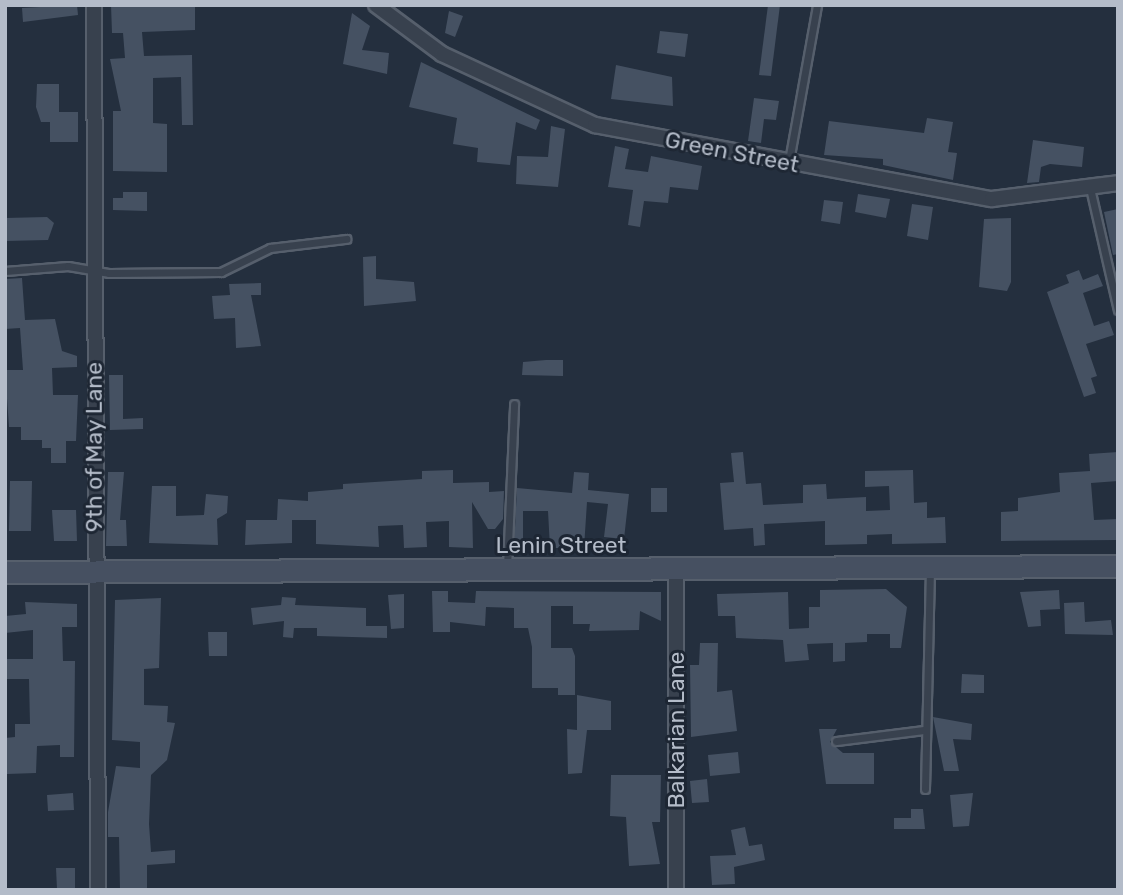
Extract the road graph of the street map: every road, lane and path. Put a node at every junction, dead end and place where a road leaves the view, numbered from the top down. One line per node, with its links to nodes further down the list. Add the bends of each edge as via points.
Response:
1 (93, 5): 9 (street, 9th of May Lane)
2 (376, 5): 4 (street, Green Street, via 442,54 581,121)
3 (817, 5): 4 (lane)
4 (789, 161): 6 (street, Green Street, via 992,200)
5 (1118, 183): 6 (street, Green Street)
6 (1090, 188): 10 (lane)
7 (346, 239): 9 (lane, via 270,248 221,272)
8 (5, 271): 9 (lane, via 68,266)
9 (95, 271): 16 (street, 9th of May Lane)
10 (1118, 310)
11 (514, 404): 17 (lane)
12 (1118, 566): 13 (street, Lenin Street)
13 (930, 568): 14 (street, Lenin Street); 18 (lane)
14 (676, 571): 17 (street, Lenin Street); 22 (street, Balkarian Lane)
15 (5, 572): 16 (street, Lenin Street)
16 (94, 572): 17 (street, Lenin Street); 21 (street, 9th of May Lane)
17 (507, 572)
18 (924, 730): 19 (lane); 20 (lane)
19 (836, 741)
20 (925, 789)
21 (97, 890)
22 (676, 890)

